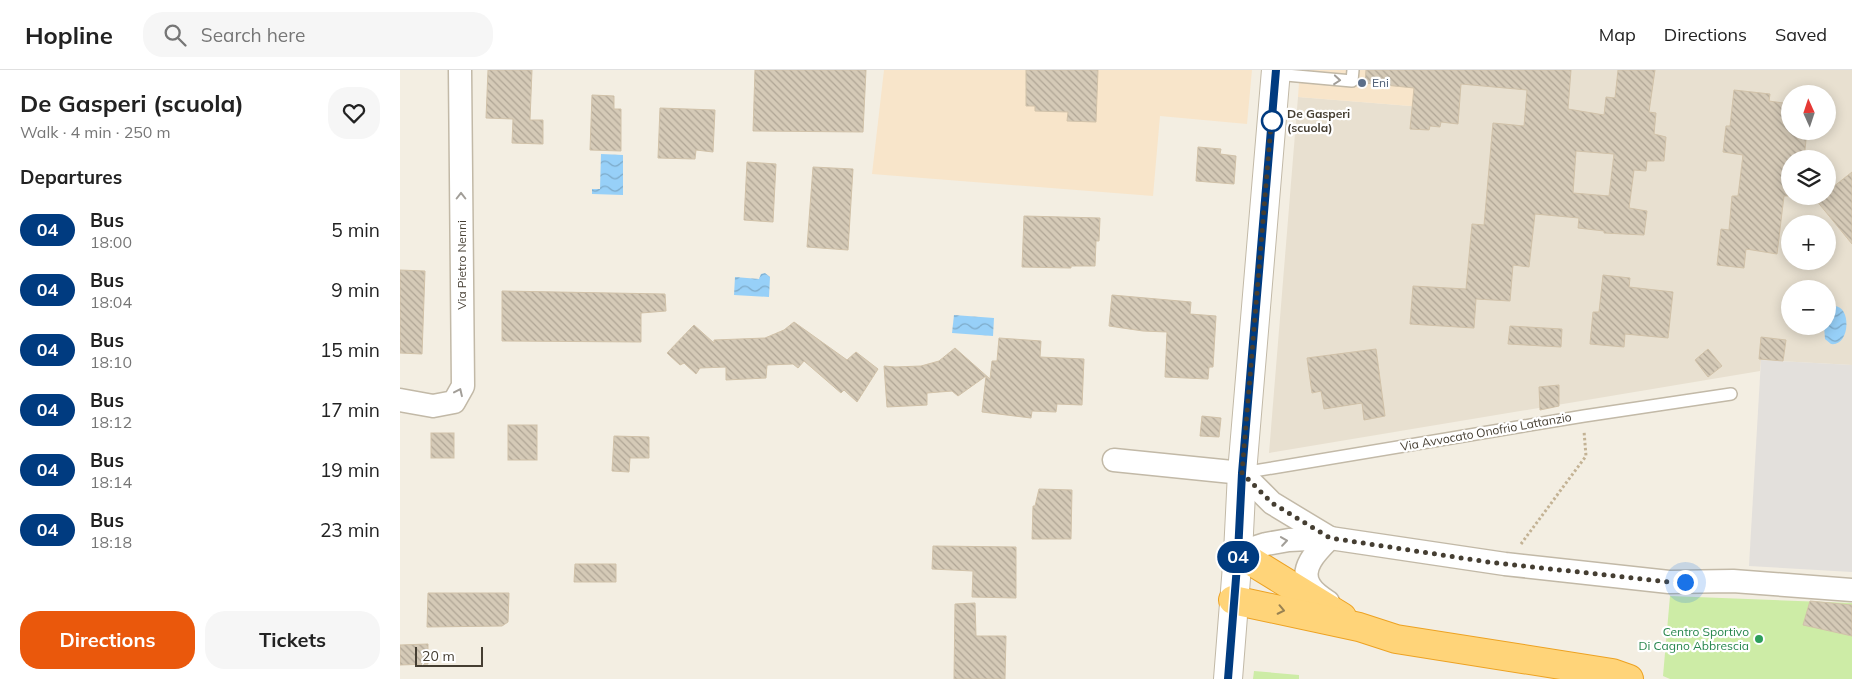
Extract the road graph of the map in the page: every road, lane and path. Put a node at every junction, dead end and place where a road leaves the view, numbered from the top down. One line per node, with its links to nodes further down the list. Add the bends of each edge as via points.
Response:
1 (460, 70): 5 (street, Via Pietro Nenni, one-way to 1, via 433,406 454,402 463,386)
2 (1353, 70): 3 (lane, one-way to 2, via 1352,81)
3 (1276, 72): 8 (street)
4 (1731, 394): 6 (lane, Via Avvocato Onofrio Lattanzio)
5 (400, 400)
6 (1584, 416): 8 (lane, Via Avvocato Onofrio Lattanzio); 11 (path, via 1586,456)
7 (1114, 460): 8 (street)
8 (1242, 473): 9 (street, via 1272,503); 10 (street)
9 (1330, 538): 10 (street, one-way to 9, via 1289,540); 11 (street); 15 (street, via 1308,563 1309,585)
10 (1238, 553): 14 (street); 15 (highway)
11 (1505, 564): 13 (street, via 1669,582 1733,581)
12 (1852, 581): 13 (lane)
13 (1852, 590)
14 (1233, 600): 15 (highway, one-way to 15); 17 (street)
15 (1358, 627): 16 (highway, via 1396,639)
16 (1567, 667): 18 (highway); 19 (highway)
17 (1228, 679)
18 (1596, 679)
19 (1629, 679)

